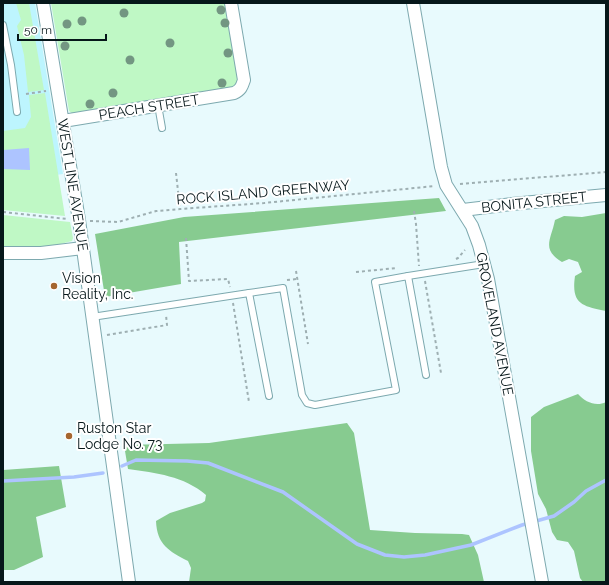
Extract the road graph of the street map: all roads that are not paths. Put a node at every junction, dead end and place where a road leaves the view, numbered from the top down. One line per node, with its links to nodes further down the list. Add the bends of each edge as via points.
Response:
1 (43, 3): 7 (street, WEST LINE AVENUE)
2 (231, 3): 5 (street, PEACH STREET, via 244,80 241,87 234,93)
3 (413, 3): 10 (street, GROVELAND AVENUE, via 441,167 446,185)
4 (3, 25): 6 (lane)
5 (158, 105): 7 (street, PEACH STREET); 8 (lane)
6 (18, 112)
7 (63, 121): 11 (street, WEST LINE AVENUE)
8 (162, 128)
9 (606, 195): 10 (street, BONITA STREET)
10 (463, 210): 13 (street, GROVELAND AVENUE, via 474,232)
11 (83, 248): 12 (street, via 41,253); 16 (street, WEST LINE AVENUE)
12 (3, 253)
13 (484, 264): 14 (lane); 20 (street, GROVELAND AVENUE)
14 (408, 276): 15 (lane, via 376,282 396,390 315,405 307,403 302,395 283,288); 17 (lane)
15 (249, 293): 16 (lane); 18 (lane)
16 (92, 317): 19 (street, WEST LINE AVENUE)
17 (426, 375)
18 (269, 396)
19 (129, 582)
20 (542, 582)

